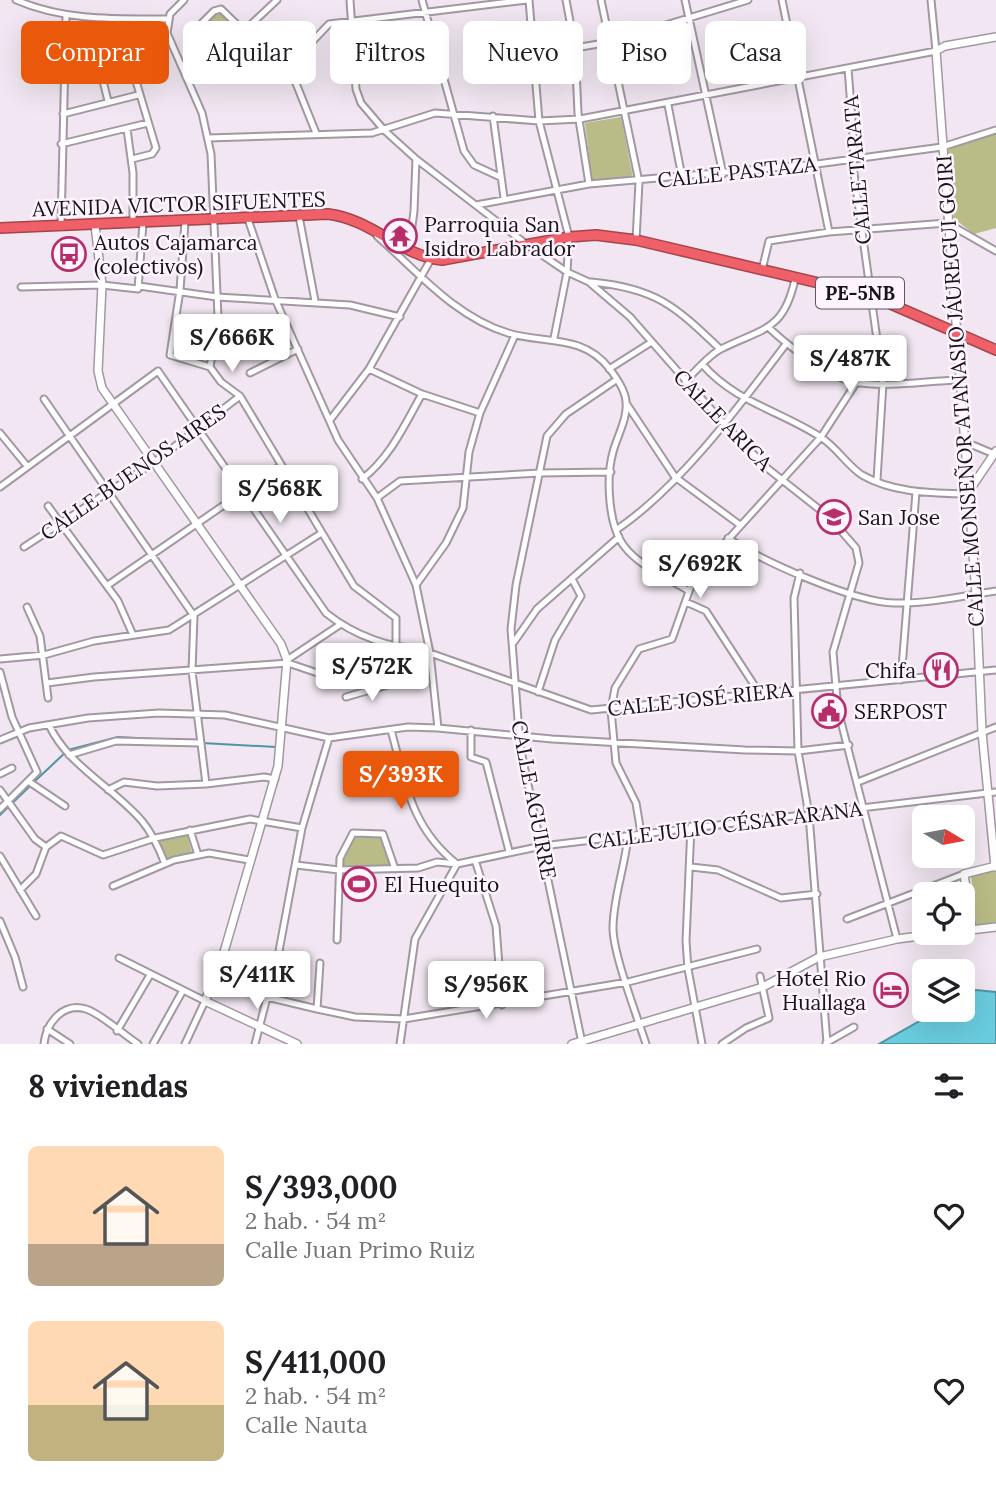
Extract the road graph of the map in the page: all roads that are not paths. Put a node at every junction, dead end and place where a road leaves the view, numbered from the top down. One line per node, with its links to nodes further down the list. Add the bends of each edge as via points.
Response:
1 (16, 0): 14 (street)
2 (184, 0): 16 (street)
3 (277, 0): 20 (street)
4 (351, 0): 21 (street, CALLE ARICA)
5 (422, 0): 13 (street)
6 (528, 0): 13 (street); 23 (street)
7 (566, 0): 24 (street)
8 (601, 0): 25 (street)
9 (685, 0): 15 (street)
10 (748, 0): 15 (street)
11 (782, 0): 27 (street)
12 (931, 0): 31 (street, CALLE MONSEÑOR ATANASIO JÁUREGUI GOIRI)
13 (426, 14): 22 (street); 52 (street)
14 (66, 15): 16 (street); 17 (street)
15 (688, 18): 26 (street); 47 (street)
16 (168, 19): 32 (street, via 167,33)
17 (66, 21)
18 (202, 21): 19 (street, via 222,9)
19 (234, 21)
20 (255, 21)
21 (353, 21)
22 (362, 21)
23 (531, 21)
24 (570, 21)
25 (606, 21)
26 (678, 21)
27 (786, 21)
28 (330, 26): 29 (street)
29 (316, 36)
30 (996, 37): 31 (street)
31 (936, 51): 33 (street); 63 (street, CALLE MONSEÑOR ATANASIO JÁUREGUI GOIRI)
32 (183, 64)
33 (848, 68): 34 (street); 66 (street, CALLE TARATA)
34 (806, 75)
35 (64, 84): 51 (street)
36 (104, 84): 48 (street)
37 (135, 84): 46 (street)
38 (191, 84): 61 (street)
39 (296, 84): 60 (street)
40 (356, 84): 58 (street, CALLE ARICA, via 361,103)
41 (537, 84): 55 (street)
42 (578, 84): 54 (street)
43 (619, 84): 50 (street)
44 (764, 84): 47 (street)
45 (799, 84): 67 (street)
46 (138, 96): 48 (street); 56 (street)
47 (707, 96): 49 (street); 68 (street)
48 (108, 102): 51 (street)
49 (668, 105): 50 (street); 70 (street)
50 (624, 111): 54 (street); 71 (street)
51 (63, 114): 62 (street)
52 (452, 114): 53 (street); 58 (street, via 435,113); 69 (street, via 469,159)
53 (493, 116): 55 (street); 69 (street)
54 (580, 119): 55 (street); 72 (street)
55 (539, 121): 73 (street)
56 (148, 123): 57 (street); 64 (street, via 156,150)
57 (127, 129): 62 (street); 64 (street)
58 (384, 130): 60 (street); 65 (street, CALLE ARICA)
59 (996, 130): 63 (street, CALLE PASTAZA)
60 (316, 133): 61 (street)
61 (208, 138): 78 (street)
62 (61, 144): 84 (street)
63 (942, 147): 66 (street, CALLE PASTAZA); 82 (street, CALLE MONSEÑOR ATANASIO JÁUREGUI GOIRI)
64 (132, 159): 80 (street)
65 (416, 159): 75 (street, CALLE ARICA); 91 (street)
66 (852, 159): 67 (street, CALLE PASTAZA); 86 (street, CALLE TARATA)
67 (817, 164): 68 (street, CALLE PASTAZA); 87 (street)
68 (723, 174): 70 (street, CALLE PASTAZA)
69 (500, 177): 74 (street)
70 (682, 177): 71 (street, CALLE PASTAZA)
71 (639, 182): 72 (street, CALLE PASTAZA); 89 (street)
72 (589, 184): 73 (street, CALLE PASTAZA)
73 (557, 191): 74 (street, CALLE PASTAZA); 88 (street)
74 (504, 198): 75 (street, CALLE PASTAZA)
75 (476, 205): 90 (street, CALLE ARICA)
76 (299, 216): 77 (highway, AVENIDA VICTOR SIFUENTES / PE-5NB); 81 (highway, AVENIDA VICTOR SIFUENTES / PE-5NB, via 339,215); 106 (street)
77 (248, 219): 78 (highway, AVENIDA VICTOR SIFUENTES / PE-5NB); 105 (street)
78 (216, 220): 79 (highway, AVENIDA VICTOR SIFUENTES / PE-5NB); 104 (street)
79 (185, 222): 80 (highway, AVENIDA VICTOR SIFUENTES / PE-5NB); 102 (street)
80 (138, 223): 83 (highway, AVENIDA VICTOR SIFUENTES / PE-5NB); 101 (street)
81 (362, 223): 91 (highway, AVENIDA VICTOR SIFUENTES / PE-5NB); 96 (street)
82 (947, 223): 86 (street); 92 (street); 109 (street, CALLE MONSEÑOR ATANASIO JÁUREGUI GOIRI)
83 (95, 225): 84 (highway, AVENIDA VICTOR SIFUENTES / PE-5NB); 99 (street)
84 (61, 226): 85 (highway, AVENIDA VICTOR SIFUENTES / PE-5NB)
85 (0, 228)
86 (861, 229): 87 (street); 103 (street, CALLE TARATA)
87 (829, 232): 94 (street, via 769,241)
88 (569, 237): 89 (highway, AVENIDA VICTOR SIFUENTES / PE-5NB, via 596,234); 90 (highway, AVENIDA VICTOR SIFUENTES / PE-5NB); 95 (street)
89 (636, 240): 94 (highway, AVENIDA VICTOR SIFUENTES / PE-5NB)
90 (526, 244): 93 (highway, AVENIDA VICTOR SIFUENTES / PE-5NB); 95 (street, CALLE ARICA)
91 (409, 249): 93 (highway, AVENIDA VICTOR SIFUENTES / PE-5NB)
92 (996, 251)
93 (431, 259): 96 (street)
94 (762, 270): 97 (highway, PE-5NB)
95 (567, 272): 98 (street, CALLE ARICA); 112 (street)
96 (421, 275): 107 (street); 111 (street, via 467,316)
97 (795, 279): 103 (highway, PE-5NB); 108 (street, via 788,308)
98 (589, 282): 113 (street, CALLE ARICA, via 630,317); 117 (street, via 662,299)
99 (102, 285): 100 (street); 101 (street); 135 (street, via 99,379)
100 (21, 287)
101 (138, 287): 102 (street)
102 (180, 290): 104 (street); 110 (street)
103 (870, 295): 109 (highway, PE-5NB); 129 (street, CALLE TARATA)
104 (217, 297): 105 (street); 115 (street)
105 (275, 299): 106 (street); 116 (street)
106 (315, 301): 107 (street)
107 (400, 317): 122 (street)
108 (768, 327): 114 (street); 117 (street)
109 (954, 330): 118 (highway, PE-5NB); 126 (street, CALLE MONSEÑOR ATANASIO JÁUREGUI GOIRI)
110 (173, 335): 115 (street); 121 (street, via 170,355)
111 (515, 335): 112 (street); 136 (street)
112 (554, 338): 123 (street, via 588,349)
113 (650, 343): 123 (street); 127 (street, CALLE ARICA)
114 (786, 344): 128 (street); 132 (street)
115 (215, 348): 119 (street); 121 (street)
116 (298, 349): 124 (street); 137 (street)
117 (720, 349): 120 (street)
118 (996, 350)
119 (237, 352)
120 (703, 365): 127 (street); 132 (street)
121 (210, 367): 131 (street)
122 (369, 369): 130 (street); 137 (street)
123 (609, 369): 125 (street)
124 (250, 373)
125 (616, 380): 134 (street); 149 (street, CALLE AGUIRRE, via 553,428 545,443)
126 (958, 380): 129 (street); 143 (street, CALLE MONSEÑOR ATANASIO JÁUREGUI GOIRI)
127 (685, 381): 138 (street, CALLE ARICA)
128 (856, 383): 129 (street); 142 (street)
129 (883, 383): 154 (street, CALLE TARATA)
130 (422, 394): 136 (street); 152 (street, via 383,460)
131 (240, 396): 139 (street, CALLE BUENOS AIRES); 147 (street)
132 (745, 398): 138 (street); 142 (street)
133 (44, 399): 141 (street)
134 (626, 403): 148 (street); 151 (street)
135 (113, 404): 139 (street, via 158,371); 141 (street); 145 (street)
136 (480, 413): 150 (street, via 469,452)
137 (330, 420): 152 (street)
138 (724, 424): 151 (street); 153 (street, CALLE ARICA)
139 (199, 429): 145 (street, CALLE BUENOS AIRES); 156 (street)
140 (0, 433): 146 (street)
141 (69, 435): 146 (street); 158 (street)
142 (821, 437): 153 (street); 154 (street, via 862,475)
143 (963, 441): 144 (street); 159 (street, CALLE MONSEÑOR ATANASIO JÁUREGUI GOIRI)
144 (995, 453): 159 (street)
145 (153, 463): 158 (street, CALLE BUENOS AIRES); 162 (street)
146 (27, 466): 155 (street)
147 (279, 467): 156 (street); 166 (street)
148 (611, 472): 149 (street); 165 (street)
149 (540, 473): 150 (street); 188 (street, CALLE AGUIRRE, via 512,606)
150 (468, 476): 160 (street, via 400,481); 175 (street, via 459,517)
151 (675, 477): 164 (street); 165 (street)
152 (362, 479): 160 (street)
153 (783, 481): 164 (street); 180 (street, CALLE ARICA, via 829,517 856,548 859,563)
154 (877, 481): 157 (street)
155 (0, 487)
156 (241, 492): 162 (street); 171 (street)
157 (916, 492): 159 (street); 182 (street)
158 (108, 493): 163 (street, CALLE BUENOS AIRES); 170 (street)
159 (967, 494): 179 (street, CALLE MONSEÑOR ATANASIO JÁUREGUI GOIRI)
160 (377, 498): 175 (street)
161 (48, 506): 163 (street)
162 (194, 523): 170 (street); 176 (street)
163 (61, 524): 169 (street, CALLE BUENOS AIRES); 174 (street)
164 (740, 525): 168 (street)
165 (616, 530): 167 (street)
166 (320, 534): 171 (street); 189 (street, via 359,593 396,618)
167 (619, 537): 173 (street); 177 (street, via 639,560)
168 (728, 538): 172 (street); 177 (street)
169 (24, 547)
170 (150, 555): 174 (street); 184 (street)
171 (286, 556): 176 (street); 185 (street, via 326,613)
172 (800, 573): 180 (street); 202 (street, via 794,598)
173 (572, 579): 188 (street, via 525,622); 203 (street, via 581,596 555,640)
174 (108, 585): 186 (street)
175 (416, 585): 190 (street)
176 (239, 586): 184 (street); 193 (street, via 281,644)
177 (689, 591): 181 (street)
178 (996, 591): 179 (street)
179 (976, 594): 182 (street); 197 (street, CALLE MONSEÑOR ATANASIO JÁUREGUI GOIRI)
180 (851, 595): 182 (street); 201 (street, CALLE ARICA, via 834,643)
181 (686, 602): 204 (street, via 706,611); 207 (street, via 672,639 647,644 636,653 615,688)
182 (908, 602): 198 (street)
183 (27, 607): 191 (street)
184 (194, 616): 186 (street, via 169,630); 196 (street)
185 (341, 624): 187 (street); 193 (street)
186 (133, 635): 191 (street)
187 (390, 645): 189 (street); 193 (street, via 348,680 326,678)
188 (512, 645): 200 (street, CALLE AGUIRRE)
189 (396, 648): 190 (street, CALLE JOSÉ RIERA); 205 (street, via 391,684)
190 (429, 650): 200 (street, CALLE JOSÉ RIERA); 212 (street)
191 (44, 655): 192 (street); 199 (street)
192 (0, 659)
193 (288, 662): 196 (street); 210 (street)
194 (996, 670): 197 (street, CALLE JOSÉ RIERA)
195 (0, 671): 213 (street)
196 (192, 671): 199 (street); 208 (street)
197 (979, 671): 198 (street, CALLE JOSÉ RIERA); 216 (street, CALLE MONSEÑOR ATANASIO JÁUREGUI GOIRI)
198 (901, 680): 201 (street, CALLE JOSÉ RIERA)
199 (47, 683): 206 (street)
200 (516, 684): 203 (street, CALLE JOSÉ RIERA); 217 (street, CALLE AGUIRRE)
201 (835, 685): 202 (street, CALLE JOSÉ RIERA); 222 (street, CALLE ARICA)
202 (794, 689): 204 (street, CALLE JOSÉ RIERA); 223 (street)
203 (538, 692): 207 (street, CALLE JOSÉ RIERA, via 580,708)
204 (760, 694): 207 (street, CALLE JOSÉ RIERA)
205 (346, 697)
206 (48, 698)
207 (611, 710): 220 (street)
208 (198, 714): 209 (street, via 159,713); 210 (street); 221 (street)
209 (49, 725): 213 (street); 224 (street)
210 (283, 726): 218 (street); 227 (street)
211 (996, 727): 216 (street)
212 (438, 728): 214 (street); 215 (street)
213 (19, 730): 219 (street); 229 (street, via 37,772)
214 (391, 730): 218 (street); 255 (street, via 418,819 436,848)
215 (471, 730): 217 (street); 248 (street, via 471,757 486,762)
216 (982, 732): 228 (street); 233 (street, CALLE MONSEÑOR ATANASIO JÁUREGUI GOIRI)
217 (519, 735): 220 (street); 246 (street, CALLE AGUIRRE)
218 (329, 738): 241 (street)
219 (0, 740)
220 (613, 742): 223 (street); 243 (street, via 621,776 636,803)
221 (200, 743): 224 (street, via 117,741); 230 (street)
222 (849, 745): 223 (street); 228 (street, CALLE ARICA)
223 (798, 751): 238 (street)
224 (67, 753): 232 (street)
225 (12, 768): 226 (street)
226 (0, 774)
227 (275, 779): 230 (street); 239 (street)
228 (858, 782): 237 (street, CALLE ARICA)
229 (31, 783): 234 (street); 235 (street)
230 (206, 784): 232 (street, via 124,782)
231 (0, 790): 234 (street)
232 (108, 790): 245 (street)
233 (993, 792): 237 (street, CALLE JULIO CÉSAR ARANA); 257 (street, CALLE MONSEÑOR ATANASIO JÁUREGUI GOIRI)
234 (9, 804): 236 (street); 247 (street)
235 (65, 806)
236 (0, 809)
237 (863, 809): 238 (street, CALLE JULIO CÉSAR ARANA); 265 (street, CALLE ARICA)
238 (809, 815): 240 (street, CALLE JULIO CÉSAR ARANA); 264 (street)
239 (262, 820): 241 (street); 242 (street); 251 (street)
240 (691, 826): 243 (street, CALLE JULIO CÉSAR ARANA); 256 (street)
241 (302, 828): 254 (street)
242 (190, 830): 245 (street); 249 (street)
243 (640, 833): 244 (street, CALLE JULIO CÉSAR ARANA)
244 (628, 836): 246 (street, CALLE JULIO CÉSAR ARANA); 282 (street, via 613,927)
245 (155, 838): 247 (street, via 103,855 61,836); 253 (street)
246 (542, 846): 248 (street, CALLE JULIO CÉSAR ARANA); 285 (street, CALLE AGUIRRE)
247 (46, 847): 263 (street, via 36,874)
248 (509, 852): 252 (street, CALLE JULIO CÉSAR ARANA)
249 (198, 855): 251 (street, via 218,852); 253 (street)
250 (0, 856): 263 (street)
251 (249, 860): 281 (street)
252 (475, 860): 255 (street, CALLE JULIO CÉSAR ARANA); 289 (street, via 496,926)
253 (165, 864): 262 (street)
254 (296, 864): 259 (street, CALLE JULIO CÉSAR ARANA); 287 (street)
255 (457, 864): 258 (street, CALLE JULIO CÉSAR ARANA, via 437,862); 292 (street, via 415,939)
256 (691, 867): 264 (street, via 718,870 781,898); 278 (street)
257 (996, 867): 260 (street)
258 (395, 869): 259 (street, CALLE JULIO CÉSAR ARANA); 259 (street, via 383,834 353,834)
259 (339, 870): 273 (street)
260 (964, 874): 261 (street); 265 (street)
261 (965, 882)
262 (113, 886)
263 (20, 890): 266 (street)
264 (817, 894): 275 (street)
265 (888, 903): 267 (street); 272 (street, CALLE ARICA)
266 (36, 916)
267 (847, 919)
268 (0, 920): 283 (street)
269 (996, 927): 270 (street)
270 (975, 930)
271 (912, 937): 272 (street)
272 (897, 939): 275 (street)
273 (337, 940)
274 (757, 949): 278 (street)
275 (819, 957): 284 (street); 298 (street)
276 (120, 958): 279 (street)
277 (320, 963): 291 (street)
278 (688, 969): 282 (street); 290 (street)
279 (150, 975): 286 (street); 297 (street)
280 (760, 975): 284 (street)
281 (216, 978): 287 (street); 288 (street)
282 (628, 982): 285 (street); 293 (street)
283 (23, 987)
284 (763, 987): 290 (street); 312 (street, via 769,1018)
285 (572, 991): 289 (street); 300 (street, CALLE AGUIRRE)
286 (183, 992): 288 (street); 304 (street)
287 (267, 997): 291 (street); 294 (street)
288 (205, 1001): 294 (street); 305 (street)
289 (502, 1005): 292 (street)
290 (693, 1005): 293 (street); 311 (street)
291 (317, 1009): 292 (street, via 355,1017)
292 (404, 1019): 308 (street)
293 (639, 1022): 300 (street); 310 (street)
294 (259, 1027): 306 (street); 307 (street)
295 (853, 1027): 299 (street)
296 (47, 1029): 297 (street, via 57,1014 85,1008); 301 (street); 302 (street)
297 (117, 1031): 303 (street)
298 (827, 1031): 299 (street); 313 (street)
299 (841, 1033): 313 (street)
300 (582, 1043): 309 (street)
301 (44, 1044)
302 (70, 1044)
303 (138, 1044)
304 (153, 1044)
305 (185, 1044)
306 (255, 1044)
307 (297, 1044)
308 (400, 1044)
309 (572, 1044)
310 (646, 1044)
311 (702, 1044)
312 (723, 1044)
313 (826, 1044)

